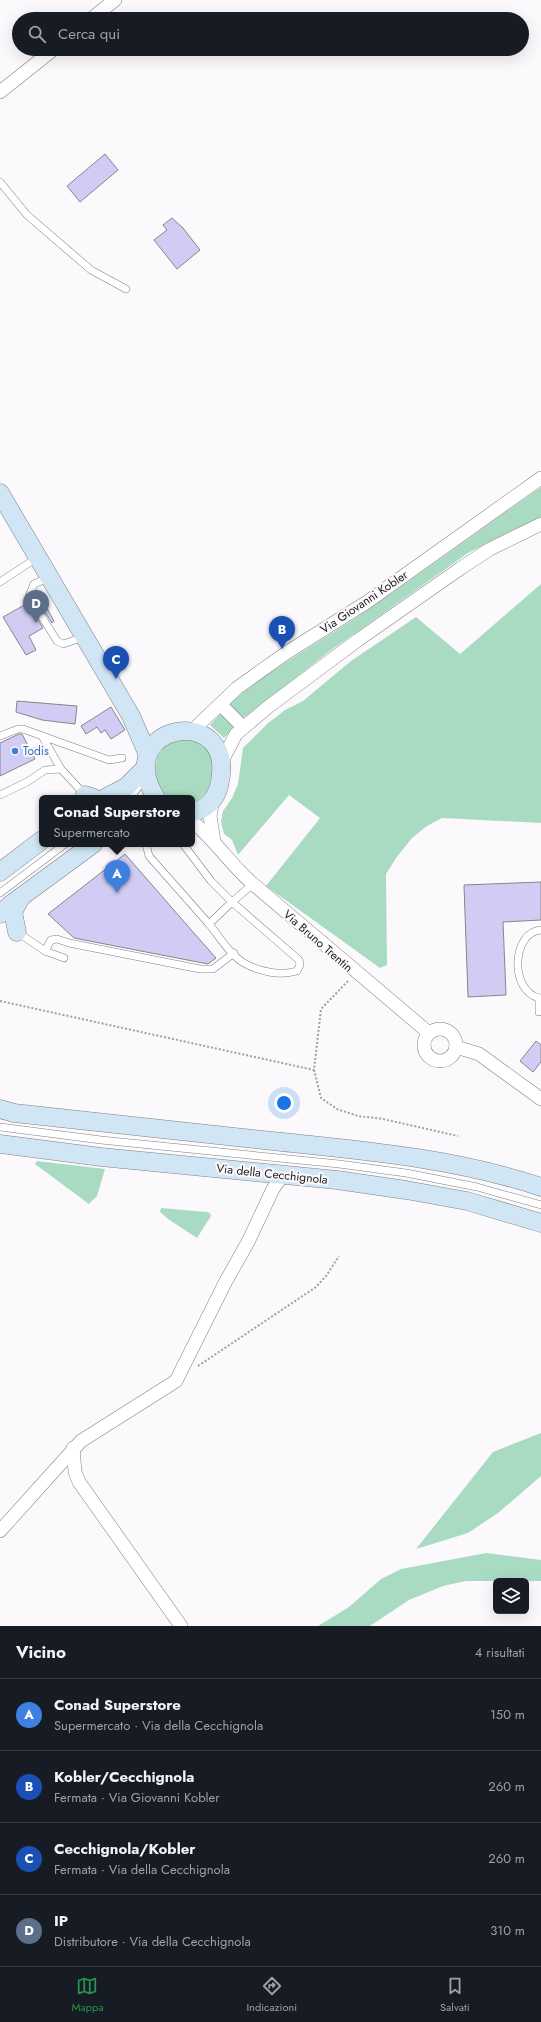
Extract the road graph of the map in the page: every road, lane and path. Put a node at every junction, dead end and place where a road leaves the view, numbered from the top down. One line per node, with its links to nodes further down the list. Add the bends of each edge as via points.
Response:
1 (115, 0): 2 (street)
2 (100, 12)
3 (45, 56): 4 (street)
4 (0, 92)
5 (0, 182): 6 (lane, via 27,215 91,270)
6 (126, 289)
7 (541, 478): 17 (street, Via Giovanni Kobler, via 367,602 286,653 237,688)
8 (0, 493): 10 (street)
9 (541, 524): 22 (street, via 490,549 455,572 268,707 236,734)
10 (38, 557): 11 (street); 12 (lane)
11 (48, 578): 13 (street); 13 (lane, via 34,584 29,596 57,641 62,644)
12 (0, 582)
13 (84, 637): 15 (street)
14 (224, 708): 16 (street)
15 (131, 716): 18 (street, via 156,730); 23 (street)
16 (239, 722)
17 (192, 731): 18 (street, via 186,729); 22 (street, via 211,742 218,751)
18 (169, 732): 23 (street, via 157,742)
19 (0, 736): 20 (lane, via 18,728)
20 (42, 736): 21 (lane, via 109,760); 24 (lane)
21 (122, 758)
22 (221, 763): 30 (street, via 220,783)
23 (147, 766): 27 (street, via 130,784); 28 (lane); 29 (street)
24 (61, 769): 25 (lane, via 45,770); 26 (lane)
25 (0, 795)
26 (86, 795)
27 (110, 795)
28 (132, 795)
29 (155, 795)
30 (213, 799): 31 (street, via 204,808); 34 (street, Via Bruno Trentin, via 210,816)
31 (195, 811)
32 (195, 823): 34 (street, Via Bruno Trentin)
33 (39, 842): 39 (street)
34 (214, 842): 40 (street, Via Bruno Trentin, via 233,866)
35 (61, 847): 41 (lane)
36 (90, 847): 42 (street, via 82,859 80,870 54,872)
37 (147, 847): 45 (lane, via 149,856)
38 (185, 847): 43 (lane, via 211,881)
39 (0, 872)
40 (252, 884): 43 (lane); 51 (street, Via Bruno Trentin)
41 (0, 893)
42 (22, 896): 44 (street); 47 (street, via 13,912)
43 (232, 902): 45 (lane); 49 (lane, via 299,960 300,965 297,971 285,974 268,972 243,963)
44 (0, 914)
45 (209, 924): 49 (lane)
46 (541, 930): 52 (lane, via 531,933 525,939 519,962 524,989)
47 (8, 931): 48 (lane)
48 (45, 951): 49 (lane, via 51,940 57,939 200,969 213,969); 50 (lane)
49 (234, 953)
50 (64, 958)
51 (355, 972): 55 (street, Via Bruno Trentin); 57 (path, via 321,1009)
52 (540, 998): 54 (lane)
53 (0, 1001): 57 (path)
54 (539, 1012)
55 (428, 1033): 56 (street, via 441,1028 448,1030 456,1041); 56 (street, via 424,1045 430,1057 442,1061 449,1058)
56 (456, 1047): 58 (street, via 479,1054)
57 (314, 1070): 61 (path, via 321,1098 337,1109 358,1116)
58 (541, 1099)
59 (0, 1109): 65 (street, via 14,1113 407,1157 480,1171)
60 (0, 1127): 66 (lane, Via della Cecchignola, via 399,1172 477,1187)
61 (458, 1136)
62 (0, 1144): 63 (street, Via della Cecchignola)
63 (251, 1172): 64 (street, Via della Cecchignola); 67 (street, via 262,1178 265,1187)
64 (294, 1176): 67 (street, via 279,1180); 68 (street, Via della Cecchignola, via 338,1180 467,1202)
65 (541, 1187)
66 (541, 1205)
67 (261, 1213): 71 (street, via 176,1381)
68 (541, 1223)
69 (339, 1256): 70 (path, via 316,1287)
70 (195, 1368)
71 (73, 1448): 72 (street); 73 (street, via 75,1472 79,1482)
72 (0, 1531)
73 (181, 1626)

